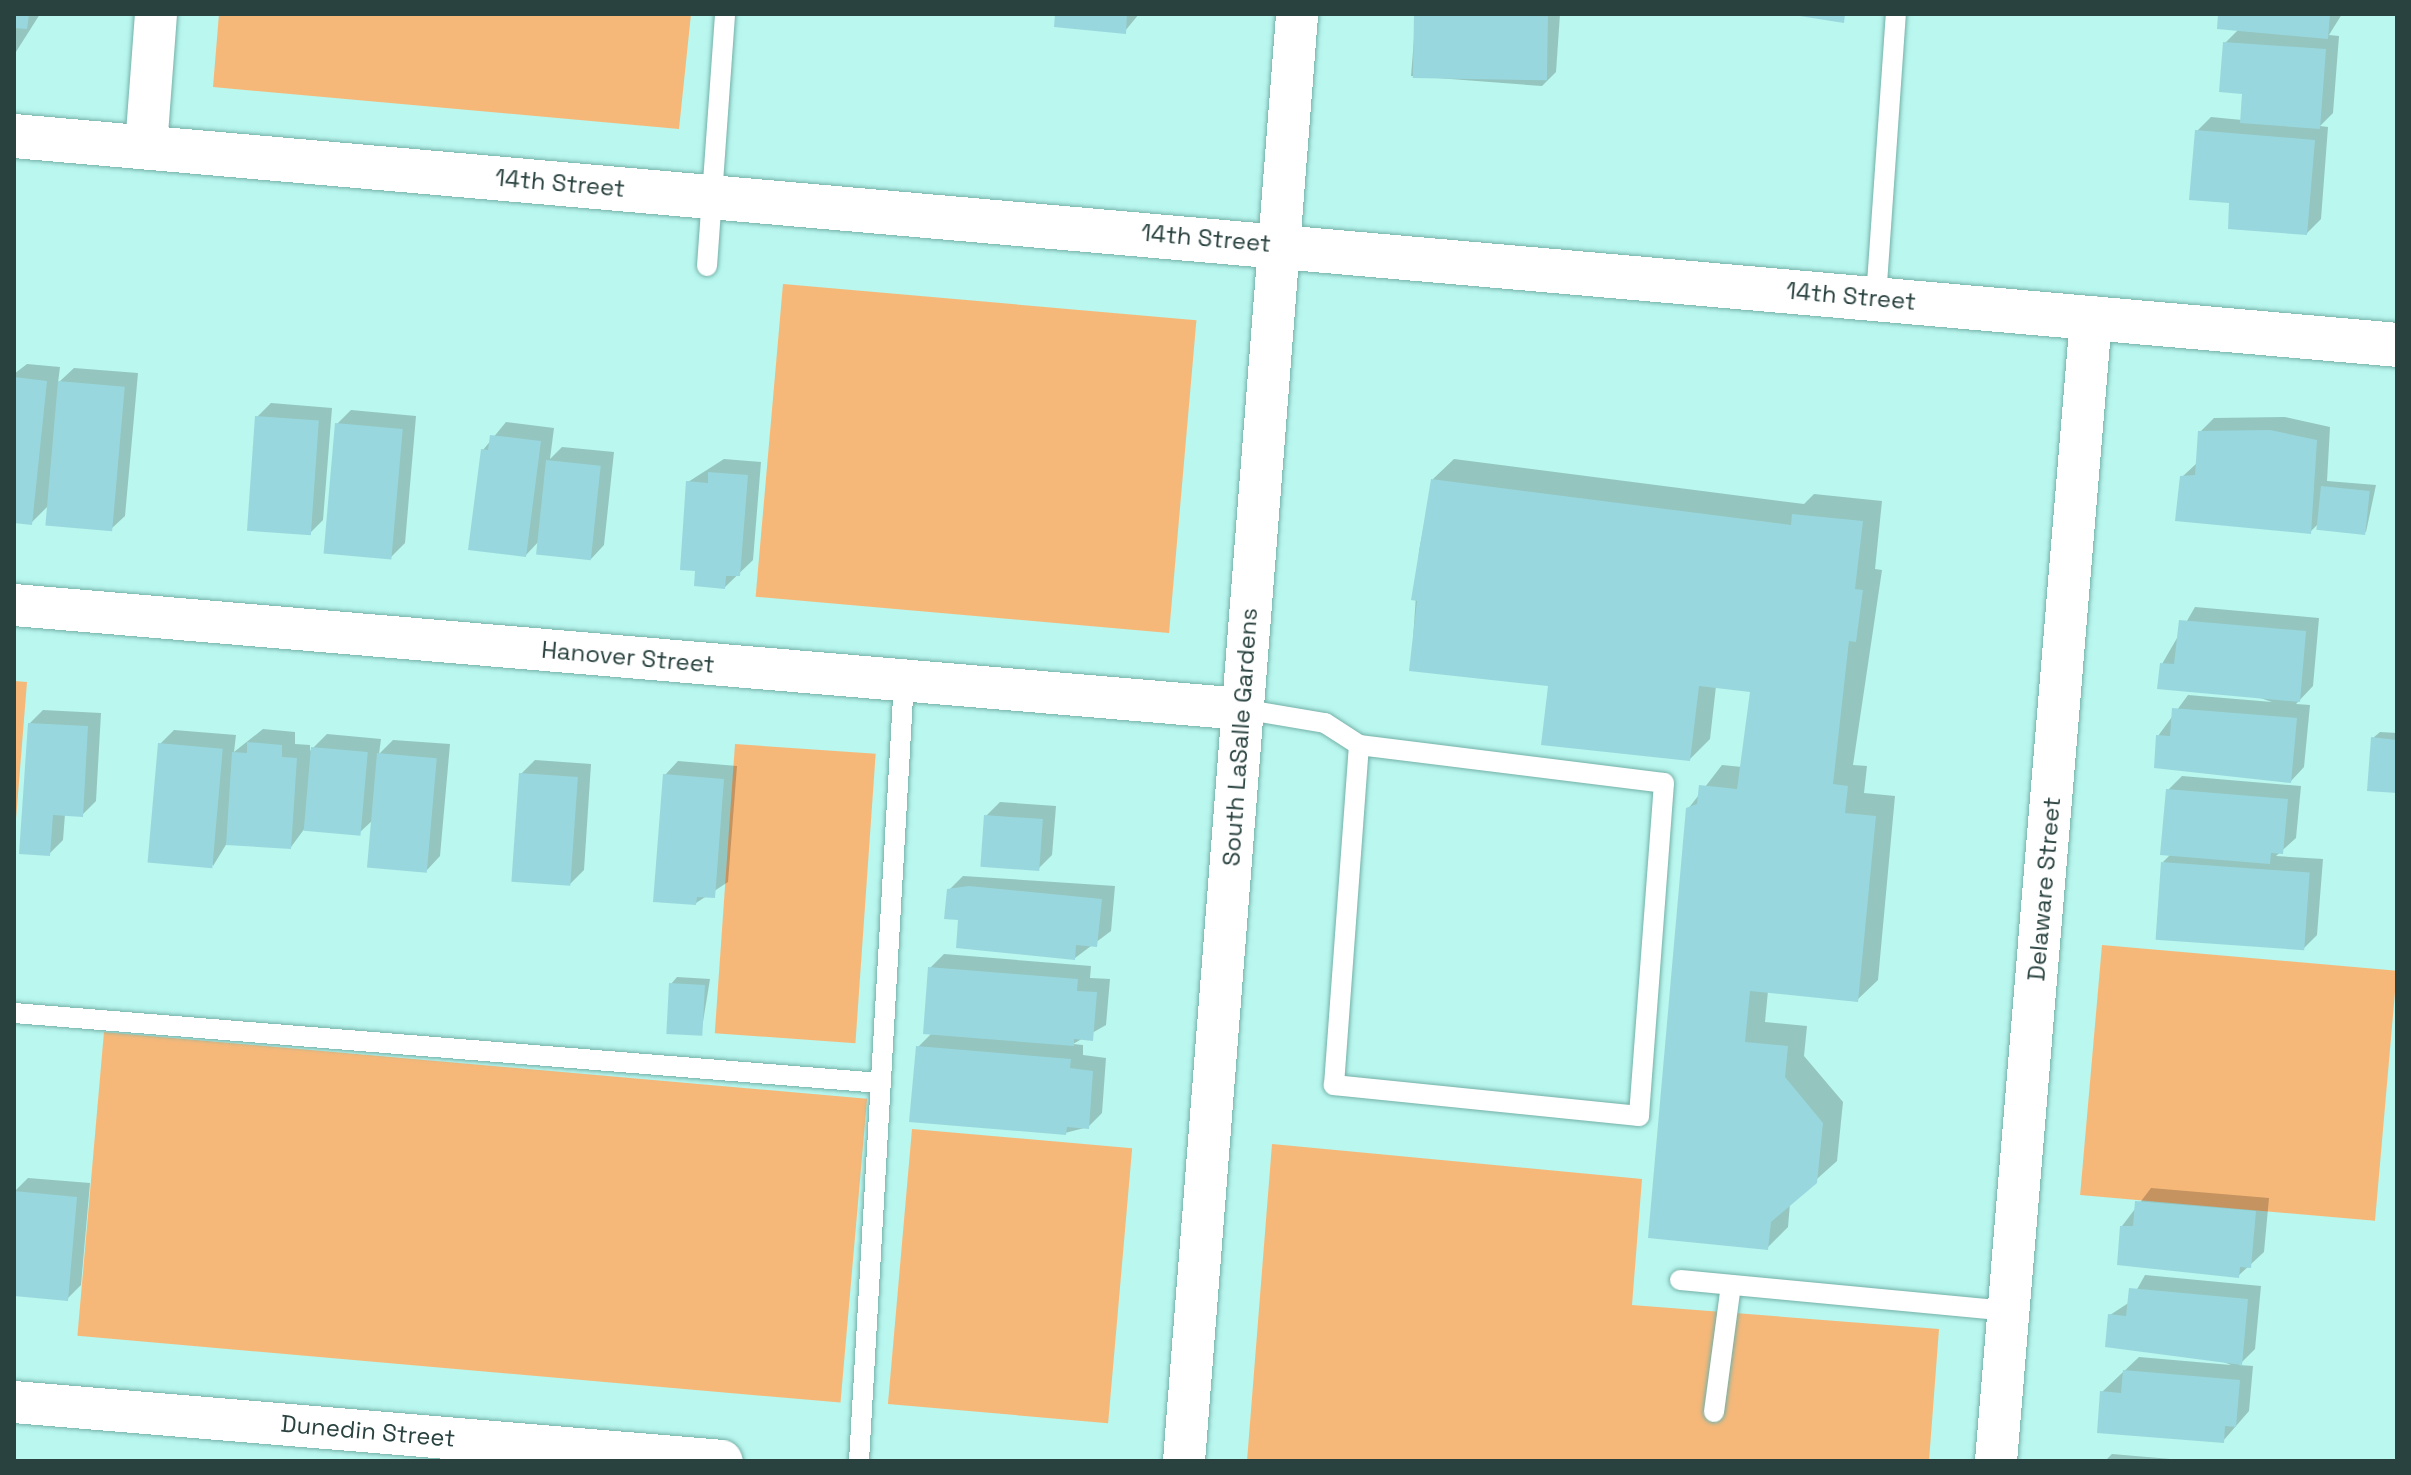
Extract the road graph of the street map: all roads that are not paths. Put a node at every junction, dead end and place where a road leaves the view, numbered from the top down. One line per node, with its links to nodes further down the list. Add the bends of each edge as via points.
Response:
1 (156, 14): 6 (street)
2 (725, 14): 7 (lane)
3 (1297, 14): 8 (street, South LaSalle Gardens)
4 (1896, 14): 10 (lane)
5 (14, 136): 6 (street, 14th Street)
6 (146, 147): 7 (street, 14th Street)
7 (712, 196): 8 (street, 14th Street); 9 (lane)
8 (1279, 244): 10 (street, 14th Street); 15 (street, South LaSalle Gardens)
9 (707, 266)
10 (1876, 298): 11 (street, 14th Street)
11 (2091, 317): 12 (street, 14th Street); 21 (street, Delaware Street)
12 (2397, 345)
13 (14, 605): 14 (street, Hanover Street)
14 (904, 680): 15 (street, Hanover Street); 18 (lane)
15 (1242, 709): 16 (lane, via 1325,723); 27 (street, South LaSalle Gardens)
16 (1359, 745): 16 (lane, via 1664,783 1639,1116 1334,1085)
17 (14, 1013): 18 (lane)
18 (881, 1083): 26 (lane)
19 (1680, 1280): 20 (lane)
20 (1731, 1285): 21 (lane); 23 (lane)
21 (2008, 1311): 28 (street, Delaware Street)
22 (14, 1402): 24 (street, Dunedin Street)
23 (1714, 1412)
24 (423, 1449): 25 (street, Dunedin Street)
25 (722, 1461)
26 (859, 1461)
27 (1184, 1461)
28 (1996, 1461)

